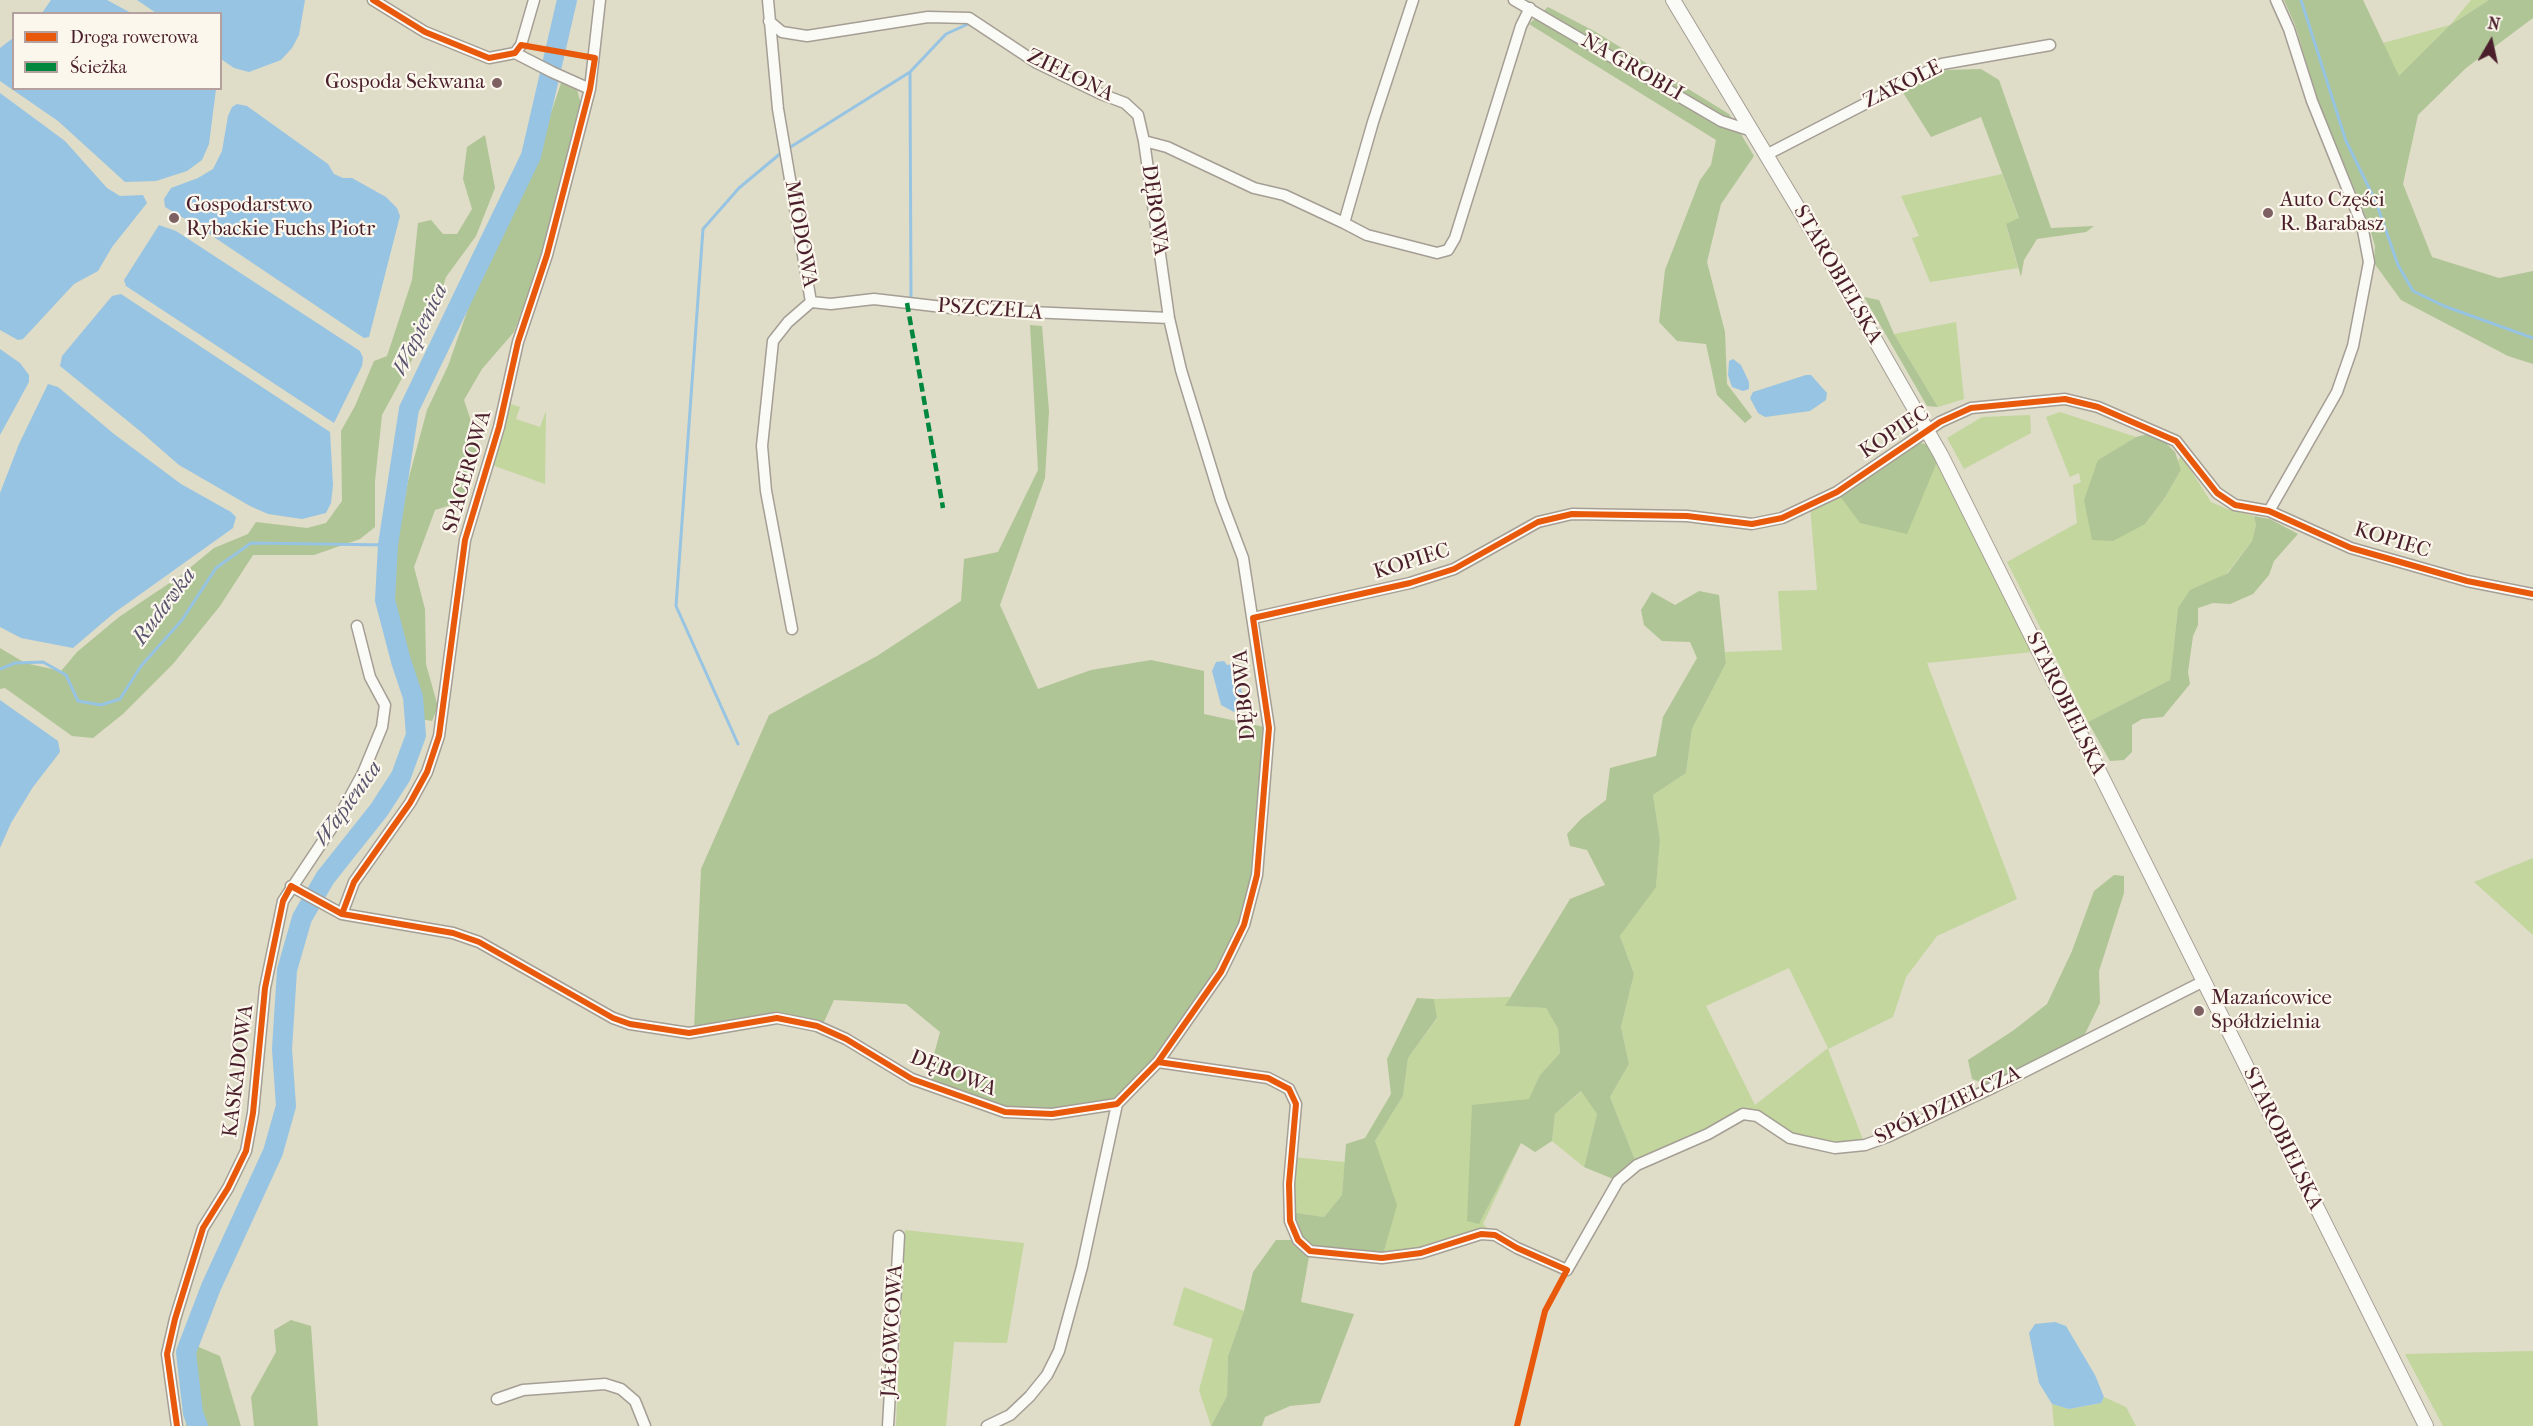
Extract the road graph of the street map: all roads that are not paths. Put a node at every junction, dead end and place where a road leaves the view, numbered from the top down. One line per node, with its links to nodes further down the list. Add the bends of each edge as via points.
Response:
1 (373, 0): 12 (street, via 425,32 489,58)
2 (534, 0): 12 (street)
3 (600, 0): 13 (street, SPACEROWA)
4 (768, 0): 10 (street, MIODOWA)
5 (1413, 0): 17 (street)
6 (1514, 0): 9 (street, NA GROBLI)
7 (1674, 0): 14 (street, STAROBIELSKA)
8 (2276, 0): 21 (street, via 2362,225 2369,262 2353,346 2337,392)
9 (1530, 8): 14 (street, NA GROBLI, via 1721,121); 17 (street, via 1448,250 1437,253 1377,238)
10 (769, 21): 15 (street, ZIELONA, via 782,32 807,36 928,17 969,18 1037,63 1125,103 1138,115); 18 (street, MIODOWA, via 778,109)
11 (2050, 45): 16 (street, ZAKOLE, via 1942,64)
12 (515, 53): 13 (street)
13 (590, 89): 27 (street, SPACEROWA, via 465,540 439,736 427,772 354,882)
14 (1752, 131): 16 (street, STAROBIELSKA)
15 (1144, 141): 17 (street, via 1167,147 1254,188 1284,195); 19 (street, DĘBOWA)
16 (1766, 155): 20 (street, STAROBIELSKA)
17 (1344, 223)
18 (812, 303): 19 (street, PSZCZELA, via 874,299 960,309); 25 (street, MIODOWA, via 788,322 773,341 762,446 766,491)
19 (1169, 318): 23 (street, DĘBOWA, via 1218,489 1244,558)
20 (1928, 430): 21 (street, KOPIEC, via 1971,408 2065,399 2098,407 2176,441 2217,493 2235,505); 23 (street, KOPIEC, via 1837,492 1782,518 1752,524 1687,516 1572,514 1538,522 1454,568 1421,579); 28 (street, STAROBIELSKA)
21 (2269, 511): 22 (street, KOPIEC, via 2351,548 2467,581)
22 (2533, 594)
23 (1254, 618): 29 (street, DĘBOWA, via 1269,728 1257,875 1244,925 1221,972)
24 (357, 626): 26 (street, KASKADOWA, via 370,677 385,705 382,727 339,817)
25 (792, 629)
26 (291, 886): 27 (street, DĘBOWA); 33 (street, KASKADOWA, via 283,901 265,988 246,1151 203,1228 167,1354)
27 (342, 914): 30 (street, DĘBOWA, via 453,933 479,942 630,1024 689,1033 777,1018 817,1026 846,1038 912,1079 1005,1112 1052,1114)
28 (2204, 981): 29 (street, SPÓŁDZIELCZA, via 1994,1087 1865,1145 1835,1148 1796,1140 1757,1116 1743,1114 1637,1165 1617,1181 1567,1270 1495,1235 1481,1234 1421,1253 1382,1258 1311,1251 1298,1240 1290,1221 1296,1104 1289,1089 1268,1078); 37 (street, STAROBIELSKA)
29 (1158, 1062): 30 (street, DĘBOWA)
30 (1117, 1104): 36 (street, via 1059,1351 1030,1396 1010,1415)
31 (899, 1236): 35 (street, JAŁOWCOWA)
32 (497, 1399): 34 (street, via 523,1390 605,1384 621,1389 635,1401)
33 (177, 1426)
34 (645, 1426)
35 (888, 1426)
36 (987, 1426)
37 (2426, 1426)

